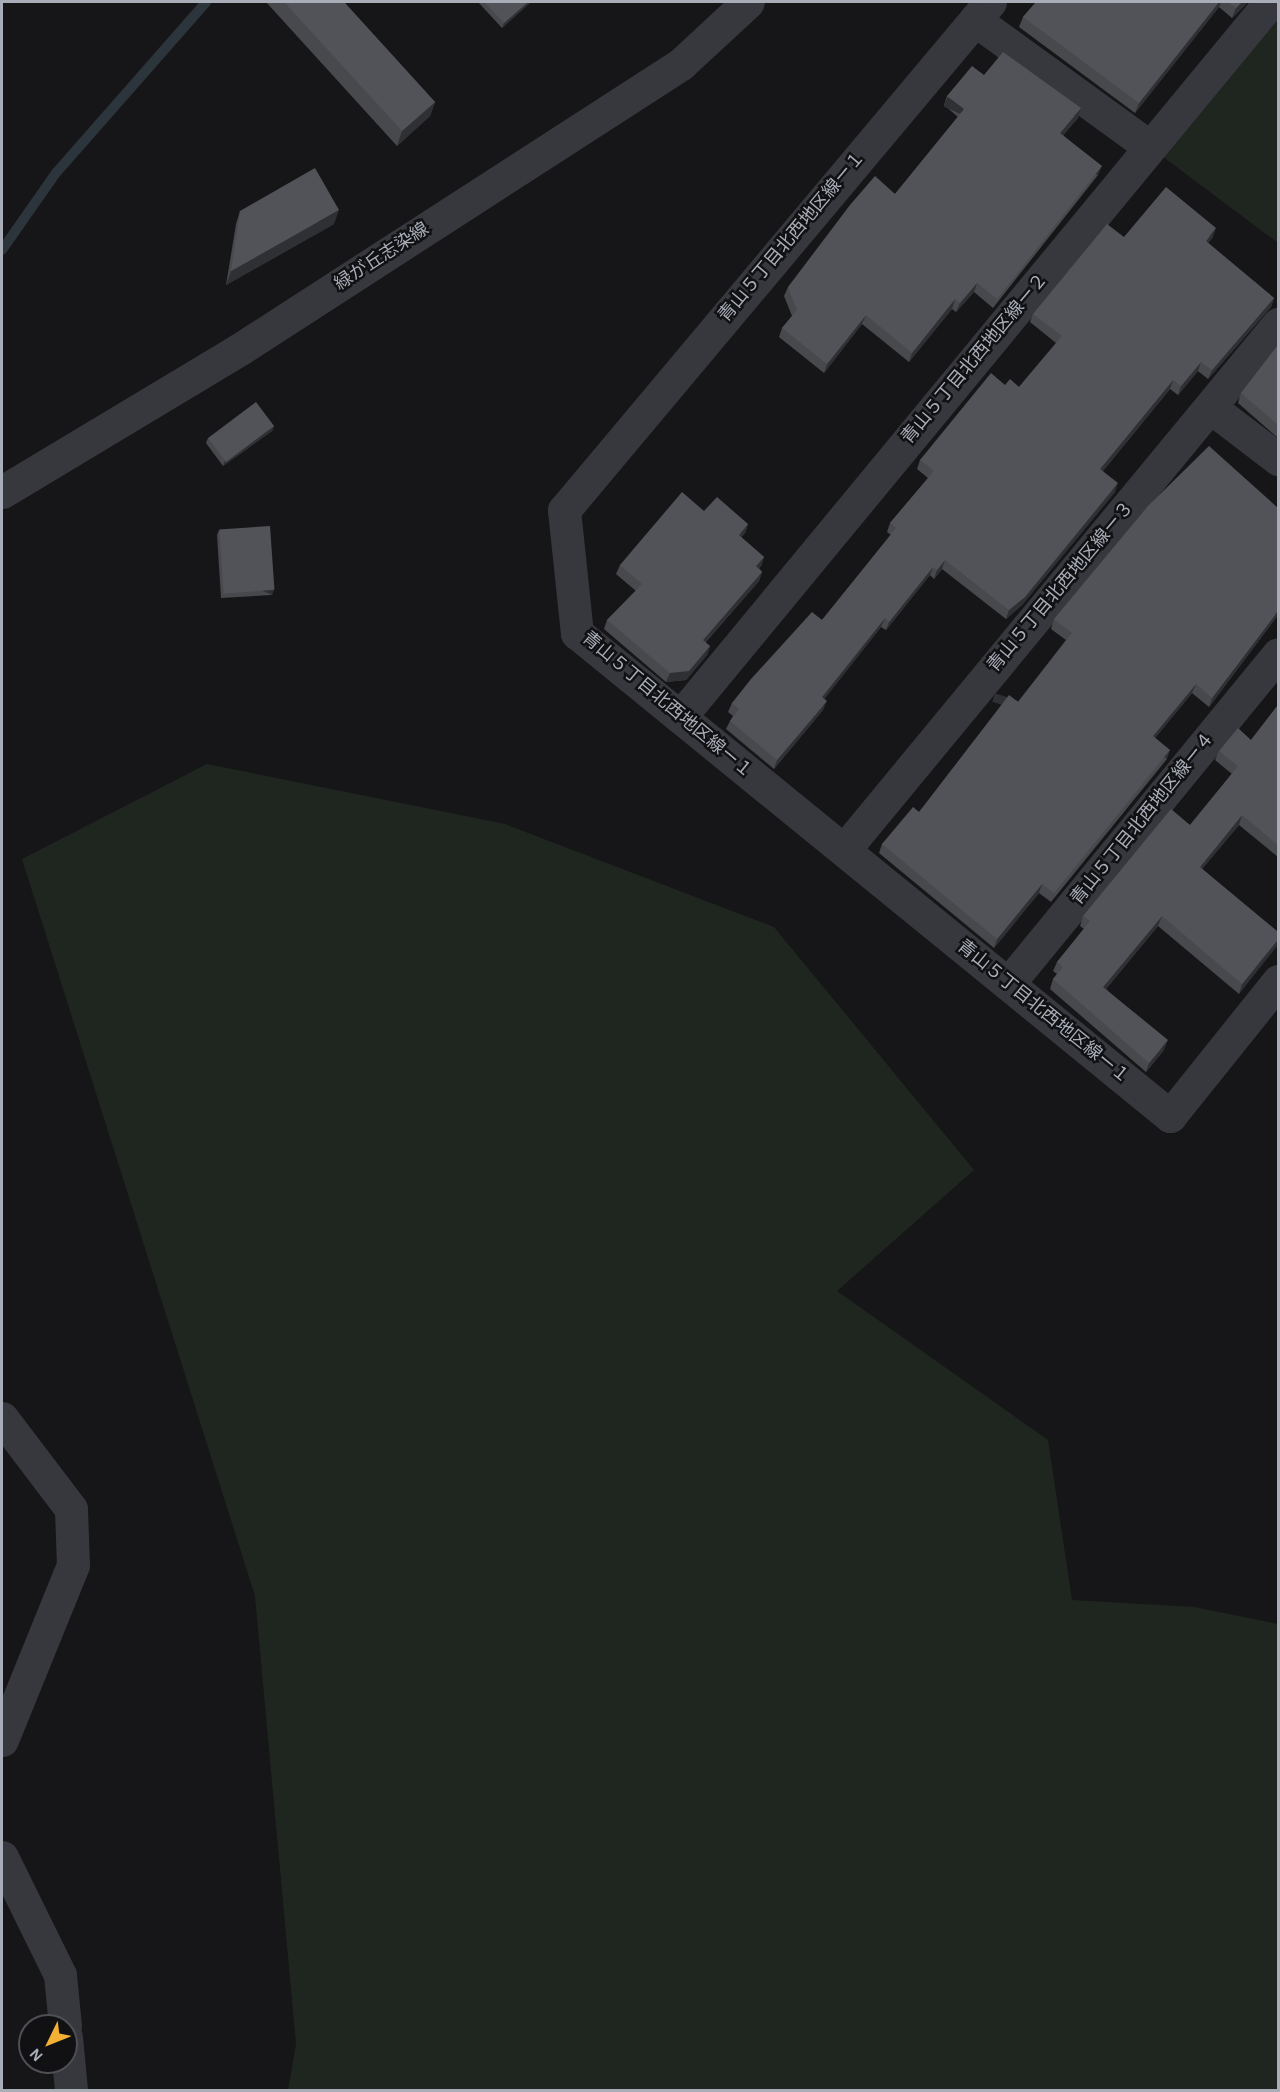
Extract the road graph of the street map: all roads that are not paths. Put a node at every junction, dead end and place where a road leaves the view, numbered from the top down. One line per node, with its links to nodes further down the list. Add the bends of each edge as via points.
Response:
1 (748, 2): 8 (street, 緑が丘志染線, via 681,64 240,349)
2 (1270, 2): 4 (street, 青山５丁目北西地区線ー２)
3 (982, 11): 4 (street); 10 (street, 青山５丁目北西地区線ー１, via 564,510 577,633)
4 (1150, 147): 10 (street, 青山５丁目北西地区線ー２)
5 (1278, 324): 6 (street, 青山５丁目北西地区線ー３)
6 (1210, 407): 7 (street); 11 (street, 青山５丁目北西地区線ー３)
7 (1278, 459)
8 (2, 492)
9 (1278, 654): 13 (street, 青山５丁目北西地区線ー４)
10 (680, 717): 11 (street, 青山５丁目北西地区線ー１)
11 (844, 850): 13 (street, 青山５丁目北西地区線ー１)
12 (1278, 981): 13 (street, 青山５丁目北西地区線ー１, via 1170,1116)
13 (1008, 984)
14 (2, 1418): 15 (street, via 71,1509 73,1565)
15 (2, 1740)
16 (2, 1857): 17 (street, via 60,1975)
17 (64, 2014)
18 (69, 2074): 19 (street)
19 (71, 2091)

